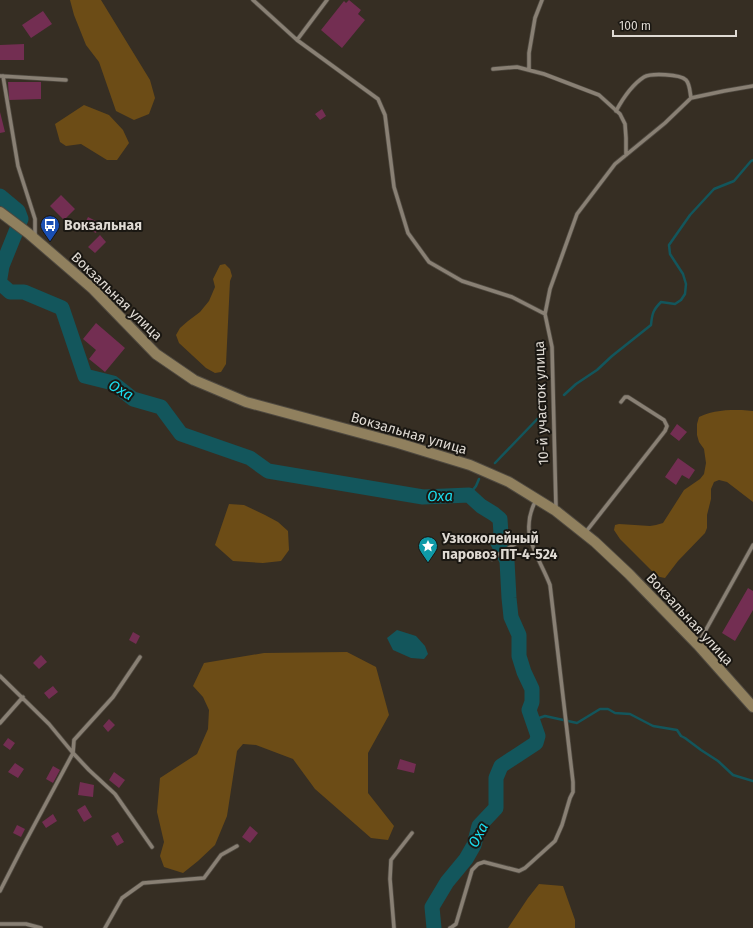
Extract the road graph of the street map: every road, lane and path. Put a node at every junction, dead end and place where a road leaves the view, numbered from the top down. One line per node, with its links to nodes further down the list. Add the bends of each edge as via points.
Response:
1 (253, 0): 4 (lane)
2 (327, 0): 4 (lane)
3 (542, 0): 6 (lane, via 535,18)
4 (298, 40): 15 (lane, via 378,100 385,115 394,187 408,234 430,262 462,281 512,297)
5 (493, 68): 6 (lane, via 517,67)
6 (529, 70): 11 (lane, via 599,95)
7 (1, 76): 8 (lane); 14 (lane, via 18,166 35,220)
8 (66, 80)
9 (753, 86): 10 (lane)
10 (691, 98): 11 (lane, via 688,84 683,78 651,75 644,77 635,85); 12 (lane, 10-й участок улица)
11 (616, 111): 12 (lane, via 625,124)
12 (626, 155): 15 (lane, 10-й участок улица, via 615,164 578,214 550,289)
13 (0, 212): 14 (street, Вокзальная улица)
14 (31, 236): 17 (street, Вокзальная улица, via 93,289 156,354 194,380 246,402 398,443 470,466 509,482)
15 (545, 314): 18 (lane, 10-й участок улица, via 552,347)
16 (621, 402): 20 (lane, via 628,398 664,420 667,426)
17 (536, 499): 18 (street, Вокзальная улица); 19 (lane, via 529,520)
18 (556, 511): 20 (street, Вокзальная улица)
19 (530, 534): 22 (lane); 38 (lane, via 532,547 550,585 573,792 555,841 525,868 519,871 484,862 472,870 456,924)
20 (585, 534): 23 (street, Вокзальная улица, via 629,574)
21 (753, 545): 23 (lane)
22 (494, 557)
23 (698, 645): 27 (street, Вокзальная улица)
24 (140, 657): 29 (lane, via 114,698 74,740)
25 (0, 676): 26 (lane)
26 (23, 697): 28 (lane); 29 (lane)
27 (753, 707)
28 (0, 723)
29 (73, 753): 32 (lane, via 115,794); 33 (lane)
30 (412, 832): 37 (lane, via 391,860)
31 (237, 846): 36 (lane, via 221,855 204,878 143,883 122,898)
32 (152, 847)
33 (0, 891)
34 (0, 924): 35 (lane, via 26,924)
35 (41, 928)
36 (105, 928)
37 (394, 928)
38 (450, 928)

